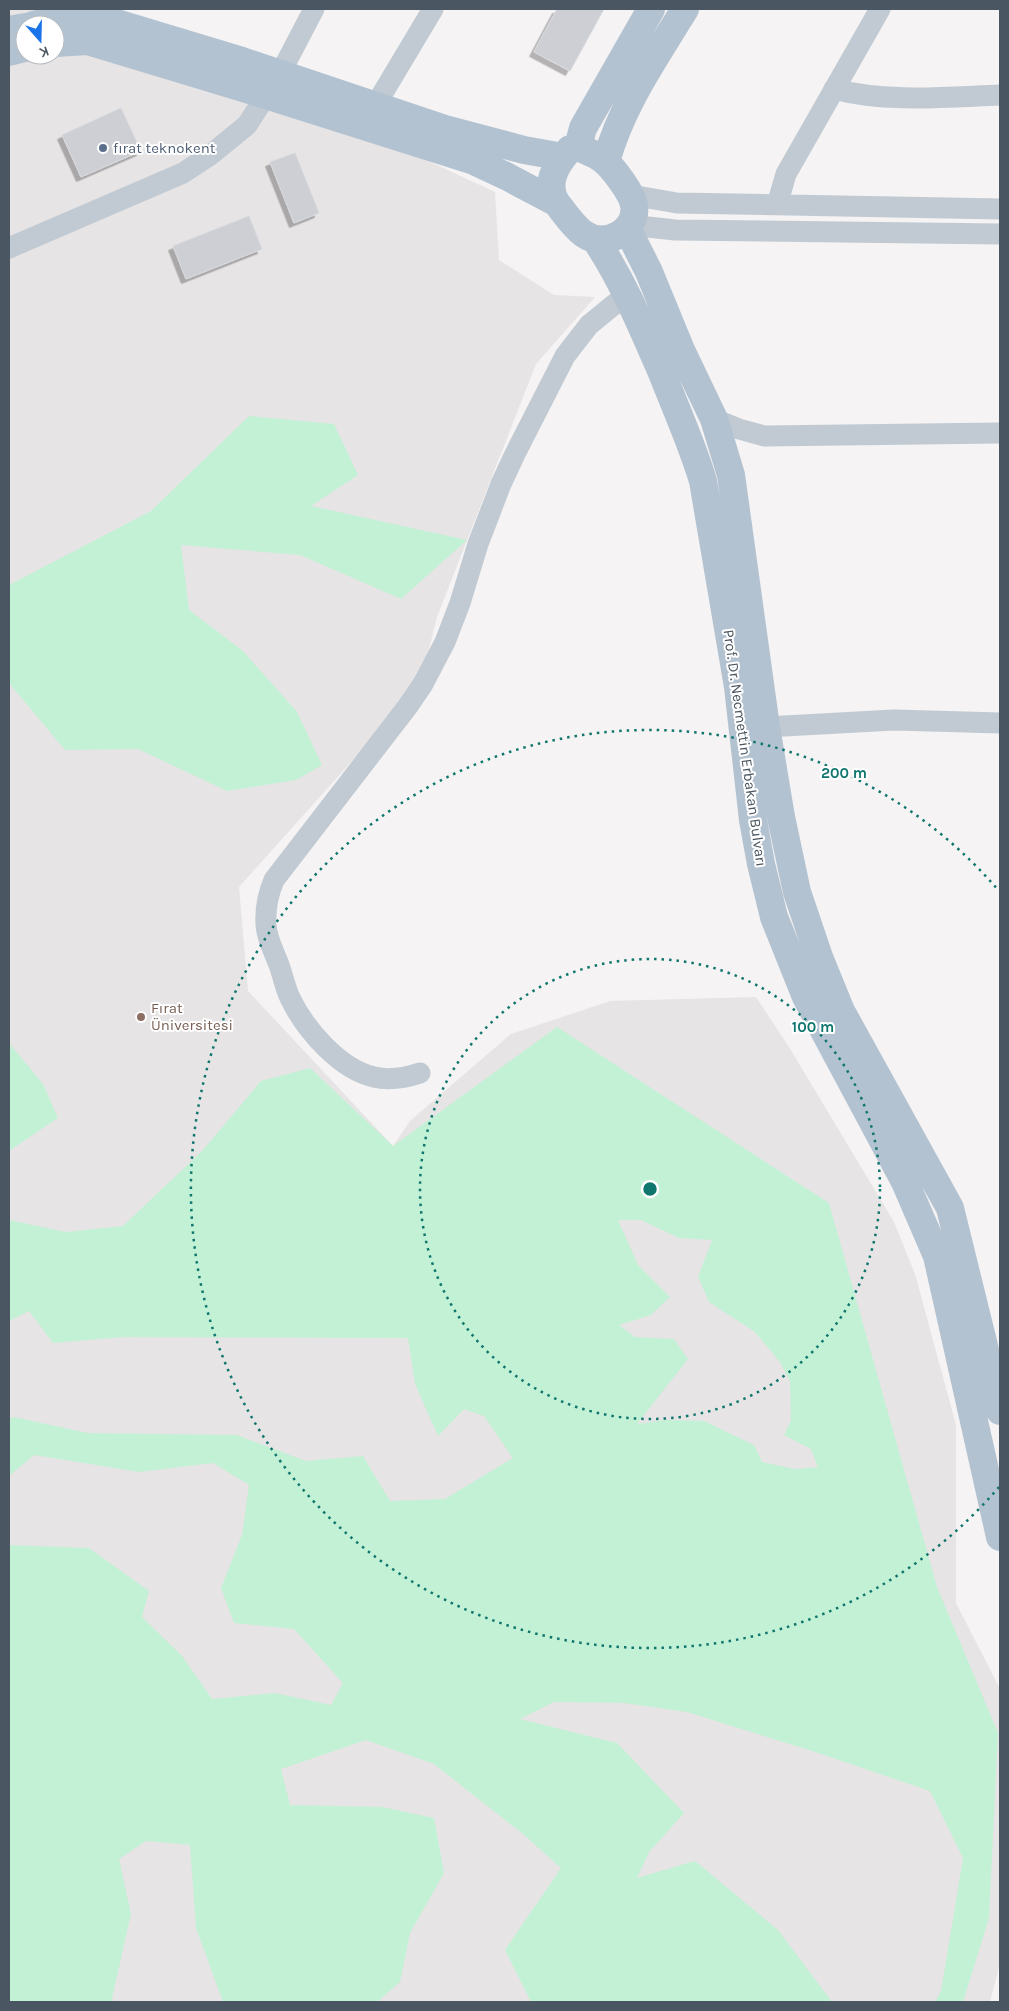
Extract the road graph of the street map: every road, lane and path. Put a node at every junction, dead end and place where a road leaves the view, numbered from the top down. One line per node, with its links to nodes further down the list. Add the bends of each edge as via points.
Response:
1 (314, 9): 7 (street)
2 (433, 9): 10 (street)
3 (651, 9): 11 (main road)
4 (685, 9): 12 (main road, via 630,98)
5 (880, 9): 8 (street)
6 (65, 24): 7 (main road, via 82,17 116,23 242,60)
7 (273, 85): 10 (main road); 14 (main road, via 474,161); 20 (street, via 247,125 183,173)
8 (834, 89): 9 (street, via 887,96); 15 (street, via 786,174)
9 (1000, 95)
10 (375, 106): 11 (main road, via 454,132 524,150)
11 (570, 152): 12 (main road); 14 (main road, via 552,177)
12 (606, 162): 13 (main road)
13 (631, 195): 15 (street, via 677,203); 17 (main road, via 634,206)
14 (555, 202): 19 (main road, via 585,235)
15 (777, 205): 16 (street)
16 (1000, 209)
17 (629, 226): 18 (street, via 675,230); 19 (main road, via 612,238); 22 (main road, Prof. Dr. Necmettin Erbakan Bulvarı)
18 (1000, 234)
19 (595, 239): 21 (main road, Prof. Dr. Necmettin Erbakan Bulvarı)
20 (9, 248)
21 (627, 294): 26 (street, via 588,325 561,364 501,484 453,623 423,684 274,880 270,890 266,912 268,939 290,997 308,1027 334,1054 366,1075 398,1079); 28 (main road, Prof. Dr. Necmettin Erbakan Bulvarı, via 704,481 738,687 753,820 774,917 806,997 905,1182 937,1256)
22 (714, 419): 23 (street, via 764,436); 25 (main road, Prof. Dr. Necmettin Erbakan Bulvarı, via 731,475)
23 (1000, 433)
24 (1000, 723): 25 (street, via 894,720)
25 (766, 727): 27 (main road, Prof. Dr. Necmettin Erbakan Bulvarı, via 797,892 819,957 841,1011 950,1208)
26 (420, 1073)
27 (1000, 1410)
28 (1000, 1537)

